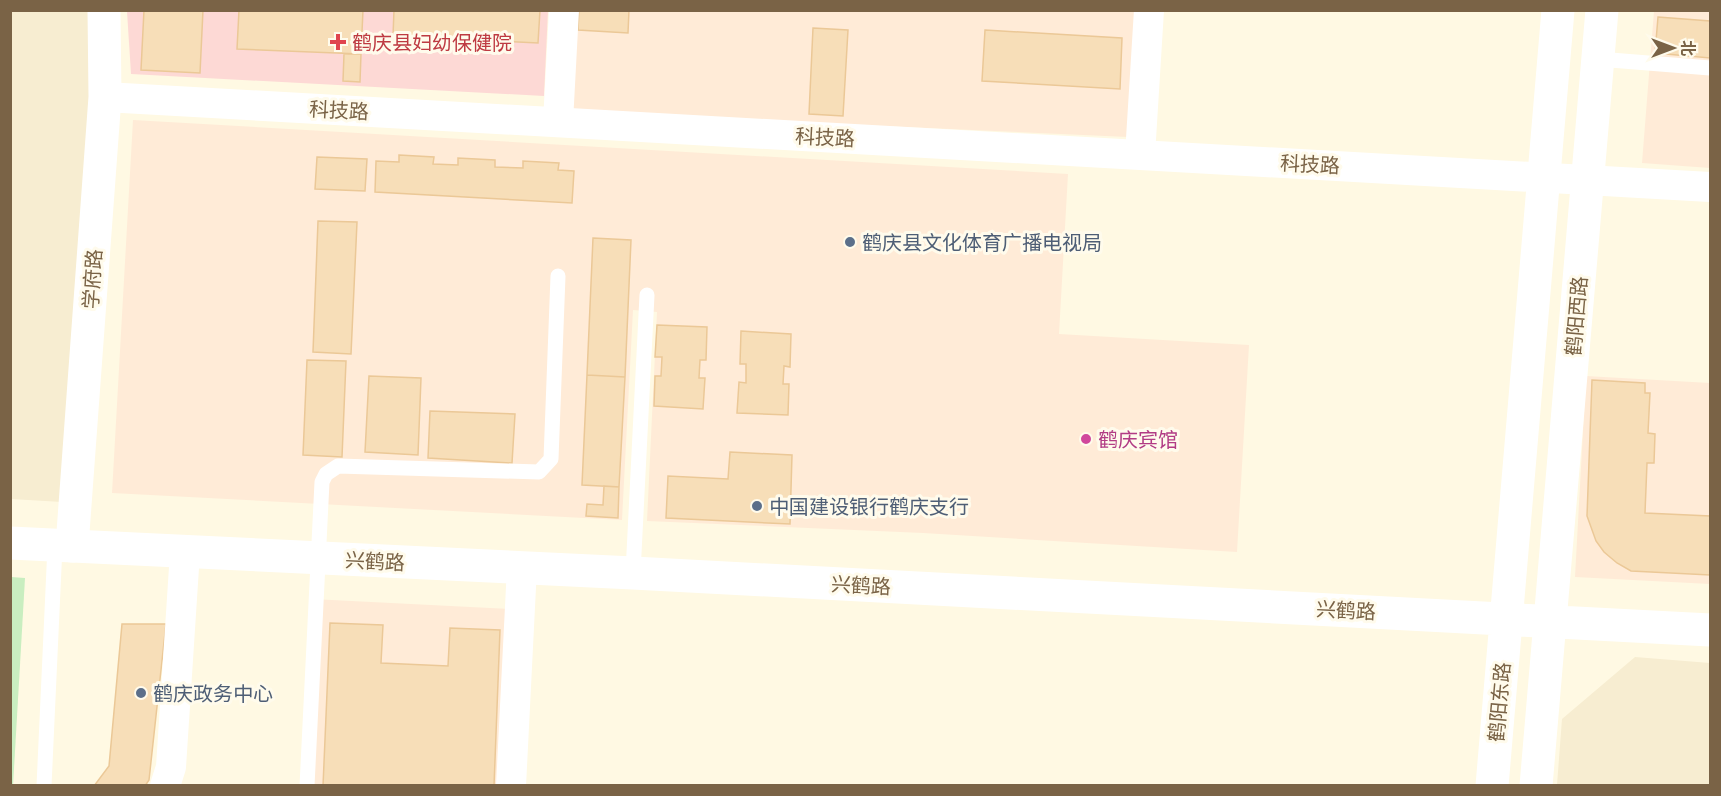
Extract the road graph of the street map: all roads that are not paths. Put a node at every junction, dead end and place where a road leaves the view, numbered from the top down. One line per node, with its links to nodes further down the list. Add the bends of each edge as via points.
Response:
1 (104, 10): 8 (main road, 学府路)
2 (564, 10): 9 (street)
3 (1149, 10): 10 (street)
4 (1558, 10): 11 (main road)
5 (1602, 10): 6 (main road, 鹤阳西路)
6 (1598, 59): 7 (lane); 12 (main road, 鹤阳西路)
7 (1710, 68)
8 (105, 97): 9 (street, 科技路); 17 (main road, 学府路)
9 (558, 122): 10 (street, 科技路)
10 (1140, 154): 11 (street, 科技路)
11 (1544, 177): 12 (street, 科技路); 22 (main road)
12 (1588, 180): 13 (street, 科技路); 23 (main road, 鹤阳西路)
13 (1710, 187)
14 (558, 276): 19 (lane, via 551,459 539,472 338,466 322,482)
15 (646, 295): 21 (lane)
16 (10, 543): 17 (main road, 兴鹤路)
17 (64, 546): 18 (main road, 兴鹤路); 25 (lane)
18 (185, 552): 19 (main road, 兴鹤路); 26 (street, via 171,767)
19 (318, 558): 20 (main road, 兴鹤路); 27 (lane)
20 (522, 567): 21 (main road, 兴鹤路); 28 (street)
21 (633, 573): 22 (main road, 兴鹤路)
22 (1506, 619): 23 (main road, 兴鹤路); 29 (main road, 鹤阳东路)
23 (1550, 621): 24 (main road, 兴鹤路); 30 (main road)
24 (1710, 630)
25 (44, 786)
26 (165, 786)
27 (307, 786)
28 (511, 786)
29 (1492, 786)
30 (1536, 786)

